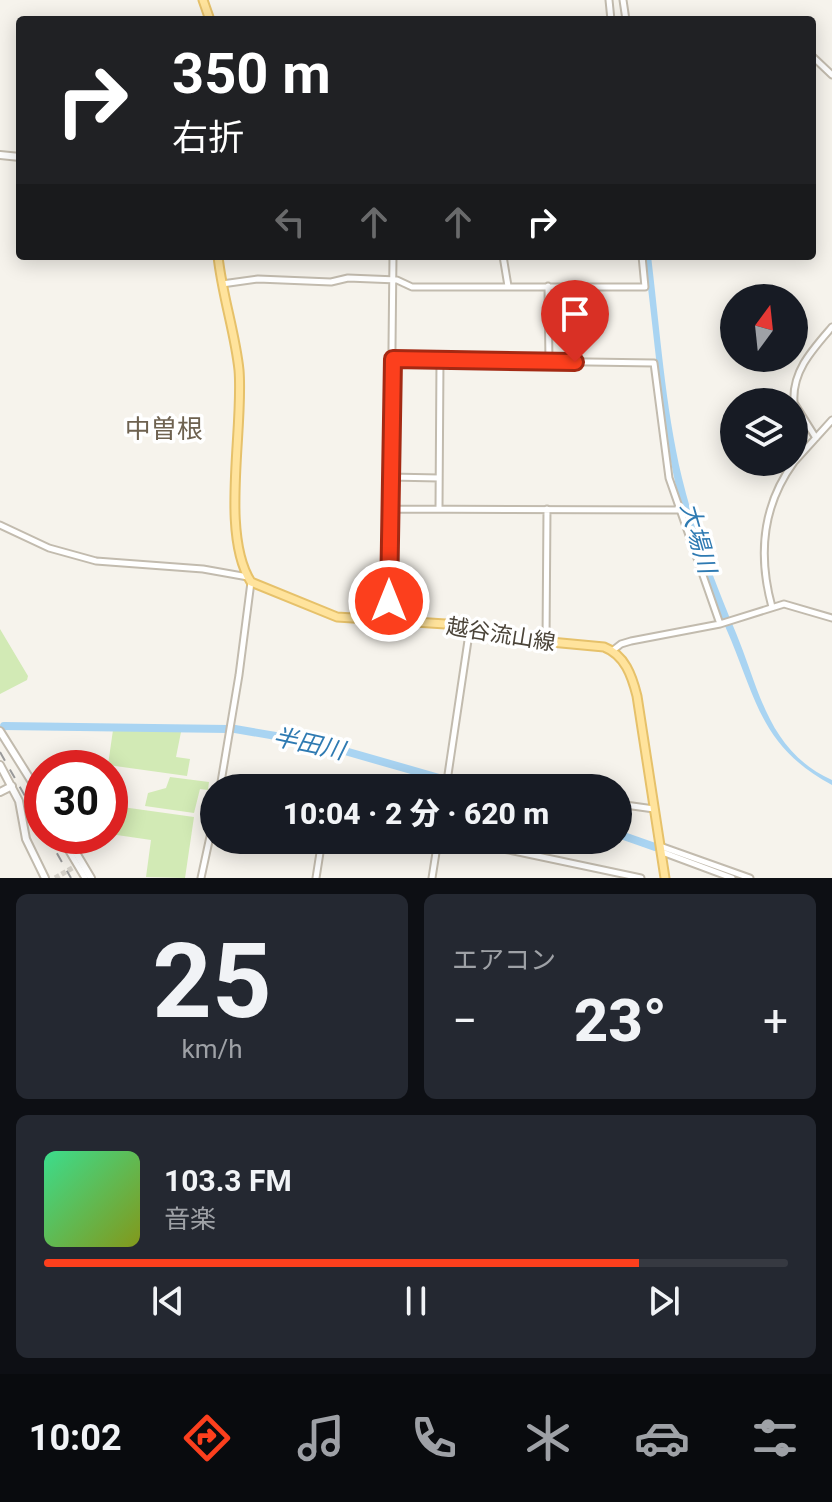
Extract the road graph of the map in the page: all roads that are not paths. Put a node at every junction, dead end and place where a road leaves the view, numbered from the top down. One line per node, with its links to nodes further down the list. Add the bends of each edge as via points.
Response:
1 (816, 60): 2 (street)
2 (832, 75)
3 (219, 260): 8 (main road)
4 (393, 260): 7 (street)
5 (504, 260): 9 (street)
6 (642, 260): 10 (street, via 645,287)
7 (393, 280): 8 (street, via 258,279); 9 (street, via 412,287); 12 (street)
8 (222, 284): 28 (main road, via 239,371 236,526)
9 (508, 286): 10 (street)
10 (548, 286): 14 (street)
11 (832, 327): 15 (street, via 804,361)
12 (393, 359): 13 (street); 21 (street)
13 (440, 360): 14 (street); 22 (street)
14 (549, 362): 26 (street, via 654,363 669,478)
15 (796, 388)
16 (832, 420): 18 (street)
17 (808, 425): 18 (street)
18 (816, 438): 19 (street)
19 (808, 447)
20 (785, 476): 29 (street, via 766,520 764,570)
21 (390, 477): 22 (street); 24 (street)
22 (439, 478): 23 (street)
23 (439, 508): 24 (street); 25 (street)
24 (389, 509): 31 (street)
25 (547, 509): 26 (street); 34 (street)
26 (680, 510): 32 (street)
27 (0, 525): 28 (street, via 36,543 96,561 203,569)
28 (249, 580): 31 (main road, 越谷流山線, via 329,616); 39 (street)
29 (772, 607): 30 (street, via 784,604); 32 (street)
30 (832, 618)
31 (389, 621): 33 (main road, 越谷流山線)
32 (721, 624): 35 (street, via 631,641)
33 (470, 627): 34 (main road, 越谷流山線); 40 (street)
34 (546, 642): 35 (main road, 越谷流山線)
35 (612, 651): 44 (main road, via 625,664 635,689)
36 (0, 731): 38 (street)
37 (0, 765): 41 (street)
38 (24, 769)
39 (222, 774)
40 (448, 774)
41 (12, 786): 42 (street); 53 (street, via 26,839)
42 (0, 792)
43 (632, 806): 44 (street)
44 (654, 809): 45 (main road)
45 (660, 849): 52 (street); 59 (main road); 60 (street)
46 (70, 854): 54 (street)
47 (75, 854): 54 (street)
48 (206, 854): 55 (street)
49 (320, 854): 56 (street)
50 (436, 854): 57 (street)
51 (523, 854): 58 (street)
52 (740, 876): 61 (street)
53 (45, 878)
54 (88, 878)
55 (201, 878)
56 (316, 878)
57 (432, 878)
58 (641, 878)
59 (665, 878)
60 (732, 878)
61 (750, 878)

